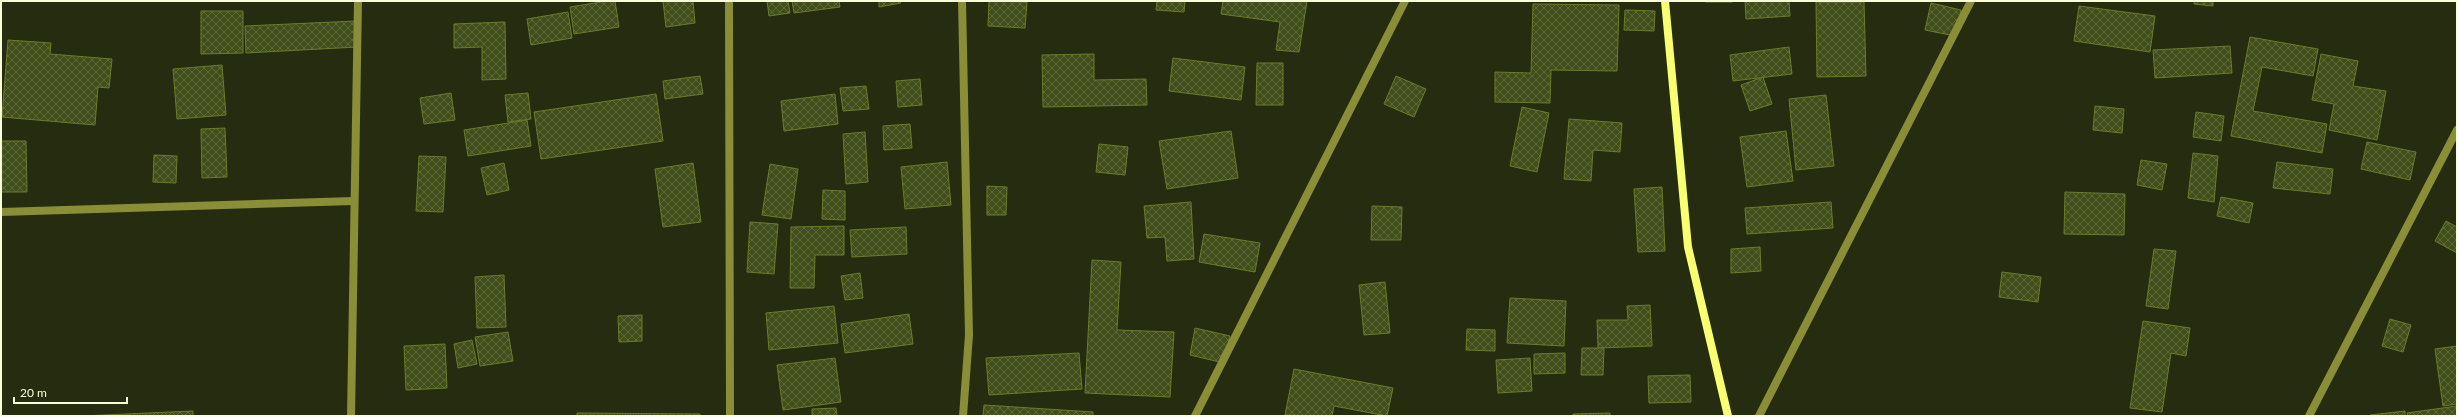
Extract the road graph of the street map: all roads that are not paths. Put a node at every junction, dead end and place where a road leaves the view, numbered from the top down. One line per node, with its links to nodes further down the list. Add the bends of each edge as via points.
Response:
1 (358, 1): 8 (street)
2 (729, 1): 11 (street)
3 (962, 1): 12 (street, via 968,335)
4 (1405, 1): 13 (street)
5 (1665, 1): 14 (street, via 1688,247)
6 (1971, 1): 15 (street)
7 (2457, 130): 16 (street)
8 (354, 201): 9 (street); 10 (street)
9 (1, 212)
10 (351, 416)
11 (730, 416)
12 (963, 416)
13 (1196, 416)
14 (1728, 416)
15 (1759, 416)
16 (2309, 416)

